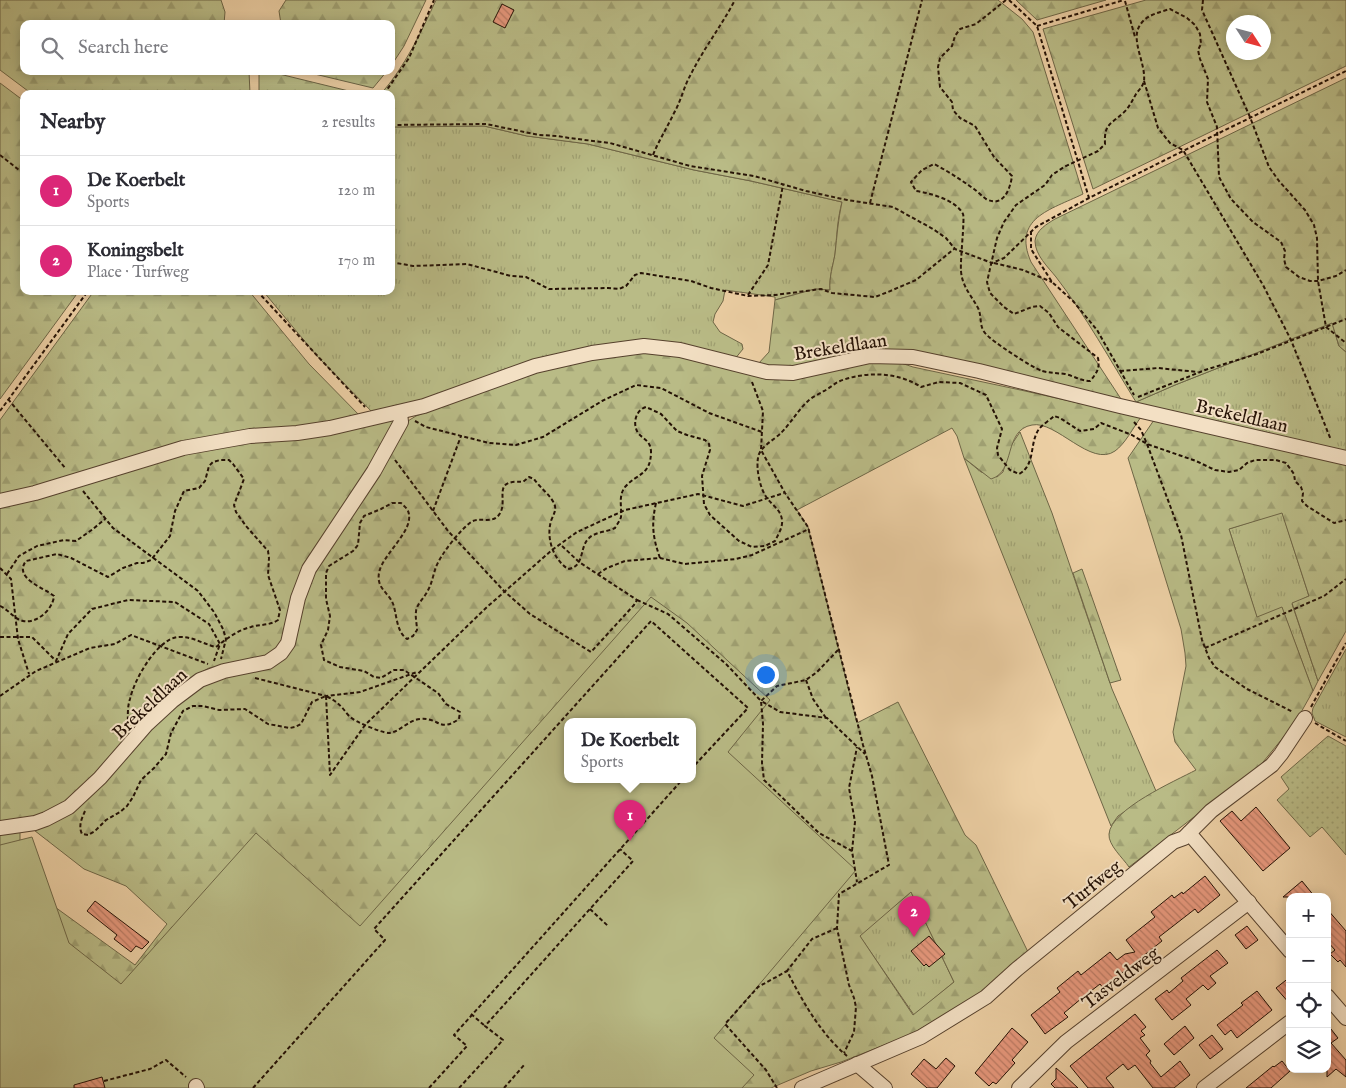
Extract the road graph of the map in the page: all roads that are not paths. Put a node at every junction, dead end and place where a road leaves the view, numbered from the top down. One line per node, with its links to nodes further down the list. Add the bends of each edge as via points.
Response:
1 (400, 413): 2 (street, Brekeldlaan, via 535,366 621,348 644,346 680,350 747,368 793,373 870,356 913,357); 3 (street, Brekeldlaan, via 297,434 241,438 184,448); 5 (street, Brekeldlaan, via 401,422 374,471 309,569 285,649 268,662 224,671 200,680 147,724 100,778 69,807 35,823)
2 (1346, 458)
3 (0, 501)
4 (1306, 718): 6 (street, Turfweg, via 1272,765)
5 (0, 828)
6 (1189, 832): 7 (street); 12 (street, Turfweg, via 986,997 921,1037)
7 (1249, 902): 8 (street); 16 (street, Tasveldweg, via 1066,1042)
8 (1286, 946)
9 (1331, 1001): 10 (street)
10 (1346, 1018)
11 (1286, 1025): 13 (street)
12 (857, 1064): 14 (street, Turfweg); 15 (street)
13 (1209, 1086)
14 (802, 1088)
15 (885, 1088)
16 (1019, 1088)

